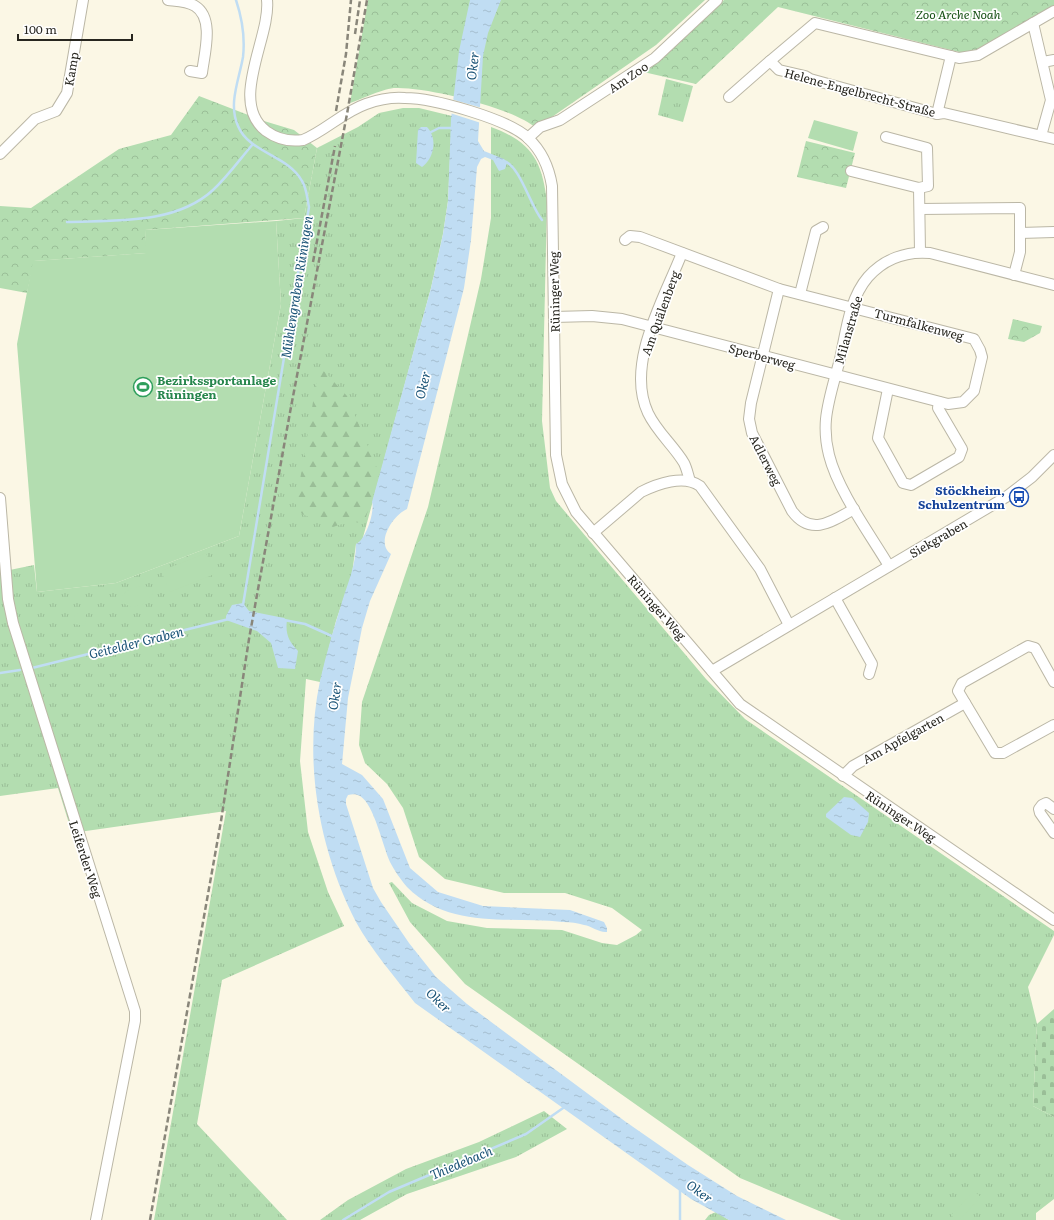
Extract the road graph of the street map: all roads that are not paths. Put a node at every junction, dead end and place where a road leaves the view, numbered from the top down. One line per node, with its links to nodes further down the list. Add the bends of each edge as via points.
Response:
1 (83, 0): 18 (street, Kamp, via 67,94 56,111 35,119)
2 (168, 0): 11 (street, via 194,5 205,18 202,73)
3 (267, 0): 16 (street, Rüninger Weg, via 267,14 255,58 250,98 256,120 270,134 292,142 303,140 356,108 404,98 441,104 492,119 512,127)
4 (717, 0): 16 (street, Am Zoo, via 655,58 566,116 540,127)
5 (1054, 11): 6 (street)
6 (1033, 23): 7 (street, via 978,55 959,58); 10 (street)
7 (951, 56): 9 (street, via 815,23); 13 (street)
8 (1054, 60): 10 (street)
9 (770, 61): 12 (street, Helene-Engelbrecht-Straße); 13 (street, Helene-Engelbrecht-Straße, via 779,70)
10 (1043, 62): 14 (street, via 1051,100)
11 (190, 71)
12 (729, 97)
13 (937, 114): 14 (street, Helene-Engelbrecht-Straße, via 944,113)
14 (1042, 136): 17 (street, Helene-Engelbrecht-Straße)
15 (886, 137): 20 (street, via 927,148 928,186)
16 (528, 138): 33 (street, Rüninger Weg, via 546,162 552,186)
17 (1054, 139)
18 (0, 154)
19 (851, 171): 20 (street)
20 (919, 188): 21 (street)
21 (920, 209): 24 (street, via 1020,208); 26 (street)
22 (823, 227): 31 (street, via 816,231)
23 (1054, 232): 24 (street)
24 (1020, 233): 28 (street, via 1020,252)
25 (625, 240): 27 (street, Turmfalkenweg, via 630,236 640,237)
26 (920, 252): 28 (street, Milanstraße); 32 (street, Milanstraße, via 897,256 876,269 862,286)
27 (682, 253): 30 (street, Turmfalkenweg); 34 (street, Am Quälenberg)
28 (1014, 275): 29 (street, Milanstraße)
29 (1054, 285)
30 (779, 289): 31 (street, Turmfalkenweg); 35 (street, Adlerweg)
31 (800, 294): 32 (street, Turmfalkenweg)
32 (853, 307): 36 (street, Milanstraße); 38 (street, Turmfalkenweg, via 974,339 980,350 981,363 974,391)
33 (554, 317): 34 (street, Sperberweg, via 608,317); 45 (street, Rüninger Weg, via 557,465 571,504)
34 (652, 326): 35 (street, Sperberweg); 41 (street, Am Quälenberg, via 641,367 643,401 652,420 684,464)
35 (762, 357): 36 (street, Sperberweg); 43 (street, Adlerweg, via 751,403 750,426 792,511 803,522 821,526)
36 (836, 376): 37 (street, Sperberweg); 43 (street, Milanstraße, via 826,419 827,441 835,474)
37 (888, 389): 39 (street, Sperberweg); 39 (street, via 878,438 906,485 911,485 959,457 961,453 962,449 938,408)
38 (967, 399): 39 (street, Sperberweg, via 953,405)
39 (938, 402)
40 (1054, 454): 46 (street, Siekgraben, via 1032,477 1006,498)
41 (690, 481): 45 (street, via 641,492); 48 (street, via 700,486 760,569)
42 (0, 498): 44 (street, Leiferder Weg)
43 (854, 508): 46 (street, Milanstraße)
44 (1, 521): 58 (street, Leiferder Weg, via 8,598 13,623 135,1011)
45 (593, 533): 49 (street, Rüninger Weg)
46 (889, 566): 47 (street, Siekgraben)
47 (835, 598): 48 (street, Siekgraben); 50 (street, via 872,664)
48 (789, 625): 49 (street, Siekgraben)
49 (712, 671): 54 (street, Rüninger Weg, via 740,704)
50 (869, 674)
51 (1054, 682): 52 (street, via 1035,648 1028,646 962,683 958,690)
52 (965, 703): 53 (street, via 995,753 1003,753); 54 (street, Am Apfelgarten, via 853,766)
53 (1054, 724)
54 (843, 776): 57 (street, Rüninger Weg)
55 (1054, 809): 56 (street, via 1046,803 1039,809)
56 (1053, 830)
57 (1054, 920)
58 (96, 1220)

